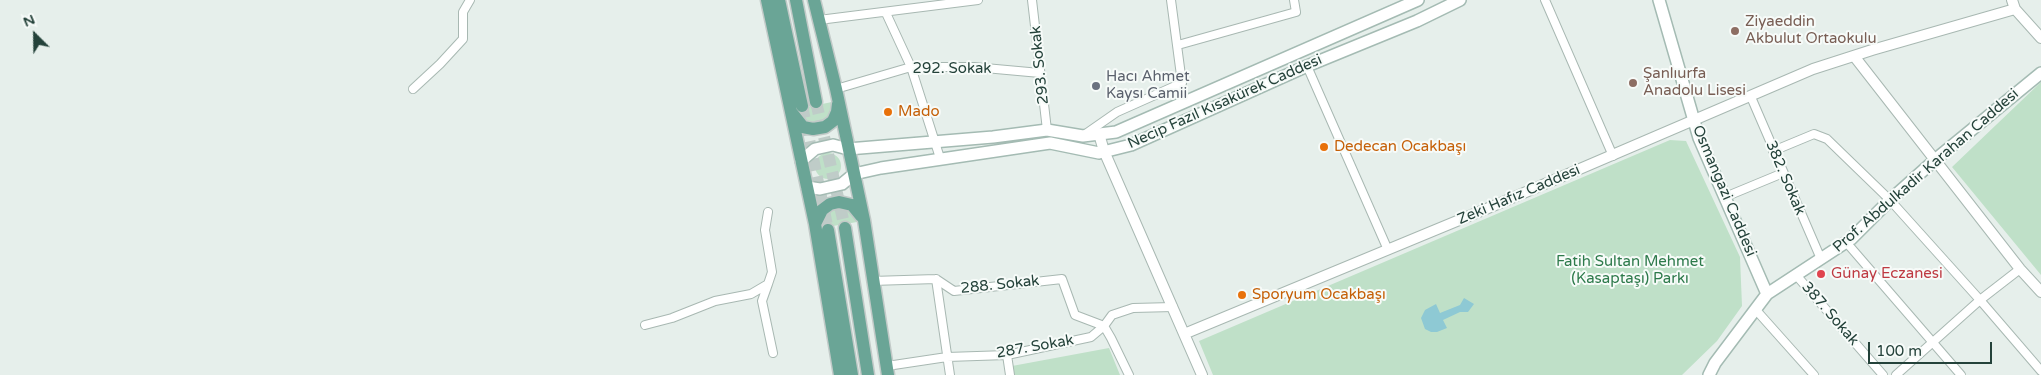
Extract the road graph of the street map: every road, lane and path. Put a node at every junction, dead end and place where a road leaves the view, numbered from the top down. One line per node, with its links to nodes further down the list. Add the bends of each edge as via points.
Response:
1 (470, 0): 24 (street, via 463,12 463,39)
2 (767, 0): 29 (main road)
3 (779, 0): 28 (main road)
4 (796, 0): 27 (main road)
5 (814, 0): 16 (main road)
6 (978, 0): 15 (street)
7 (1032, 0): 22 (street, 293. Sokak)
8 (1172, 0): 18 (street)
9 (1294, 0): 18 (street, via 1296,12)
10 (1418, 0): 32 (main road, Necip Fazıl Kısakürek Caddesi, via 1116,132)
11 (1460, 0): 20 (main road, Necip Fazıl Kısakürek Caddesi)
12 (1546, 0): 38 (street)
13 (1660, 0): 30 (main road, Osmangazi Caddesi)
14 (2014, 4): 17 (street); 19 (street, Zeki Hafız Caddesi)
15 (886, 13): 16 (street); 21 (street)
16 (819, 20): 25 (main road)
17 (2041, 38)
18 (1178, 44): 33 (street, via 1182,83 1117,112)
19 (1854, 56): 26 (street, Zeki Hafız Caddesi, via 1813,69); 40 (street)
20 (1307, 66): 36 (main road, Necip Fazıl Kısakürek Caddesi, via 1131,145); 53 (street)
21 (910, 68): 22 (street, 292. Sokak, via 974,67); 25 (street, 292. Sokak); 34 (street)
22 (1040, 73): 31 (street, 293. Sokak)
23 (2041, 73): 40 (main road, Prof. Abdulkadir Karahan Caddesi)
24 (413, 89)
25 (837, 94): 29 (main road, via 837,112 825,127 803,127); 35 (main road)
26 (1751, 97): 30 (street, Zeki Hafız Caddesi); 37 (street, 382. Sokak)
27 (816, 102)
28 (802, 106)
29 (790, 109): 41 (main road)
30 (1695, 122): 38 (street, Zeki Hafız Caddesi); 45 (main road, Osmangazi Caddesi)
31 (1047, 130): 33 (main road, Necip Fazıl Kısakürek Caddesi); 34 (main road, Necip Fazıl Kısakürek Caddesi)
32 (1099, 134): 33 (main road, Necip Fazıl Kısakürek Caddesi); 36 (street)
33 (1083, 136)
34 (934, 142): 35 (main road, Necip Fazıl Kısakürek Caddesi); 39 (street)
35 (848, 149): 41 (main road, Necip Fazıl Kısakürek Caddesi, via 833,145 815,149); 43 (main road)
36 (1104, 151): 39 (main road, Necip Fazıl Kısakürek Caddesi, via 1050,143); 63 (street)
37 (1773, 151): 42 (street, 382. Sokak); 46 (street, via 1814,134 1827,139)
38 (1613, 156): 53 (street, Zeki Hafız Caddesi)
39 (940, 158): 43 (main road, Necip Fazıl Kısakürek Caddesi)
40 (1936, 159): 46 (main road, Prof. Abdulkadir Karahan Caddesi); 55 (street)
41 (801, 161): 44 (main road)
42 (1783, 173): 45 (street); 54 (street, 382. Sokak)
43 (854, 174): 44 (main road, Necip Fazıl Kısakürek Caddesi, via 842,184 820,189); 48 (main road)
44 (807, 187): 49 (main road)
45 (1725, 197): 61 (main road, Osmangazi Caddesi)
46 (1890, 200): 52 (main road, Prof. Abdulkadir Karahan Caddesi); 62 (street)
47 (768, 212): 59 (street, via 765,230 772,272)
48 (864, 220): 49 (main road, via 852,205 839,202 822,210); 58 (main road)
49 (815, 224): 74 (main road)
50 (845, 228): 76 (main road)
51 (828, 230): 75 (main road)
52 (1846, 242): 54 (main road, Prof. Abdulkadir Karahan Caddesi); 68 (street)
53 (1388, 250): 67 (street, Zeki Hafız Caddesi)
54 (1820, 259): 56 (main road, Prof. Abdulkadir Karahan Caddesi)
55 (2020, 269): 60 (street); 62 (street)
56 (1796, 275): 61 (main road, Prof. Abdulkadir Karahan Caddesi); 83 (street, 387. Sokak)
57 (936, 279): 58 (street, 288. Sokak); 66 (street, 288. Sokak, via 954,290 1062,279 1075,315); 71 (street)
58 (872, 281): 72 (main road)
59 (768, 284): 65 (street, via 751,294 714,301); 69 (street, via 762,301)
60 (2041, 292)
61 (1767, 294): 64 (main road, Prof. Abdulkadir Karahan Caddesi)
62 (1980, 300): 68 (street); 73 (street)
63 (1173, 307): 66 (street, 287. Sokak, via 1133,308 1112,315); 67 (street)
64 (1756, 310): 81 (main road, Prof. Abdulkadir Karahan Caddesi); 82 (street)
65 (645, 325)
66 (1104, 326): 70 (street, 287. Sokak, via 1091,337); 79 (street)
67 (1184, 334): 80 (street)
68 (1932, 342): 84 (street); 85 (street)
69 (773, 353)
70 (1007, 355): 71 (street, 287. Sokak); 78 (street)
71 (947, 357): 72 (street, 287. Sokak); 77 (street)
72 (888, 371)
73 (2041, 371)
74 (840, 375)
75 (852, 375)
76 (868, 375)
77 (950, 375)
78 (1010, 375)
79 (1129, 375)
80 (1202, 375)
81 (1709, 375)
82 (1814, 375)
83 (1883, 375)
84 (1896, 375)
85 (1961, 375)

